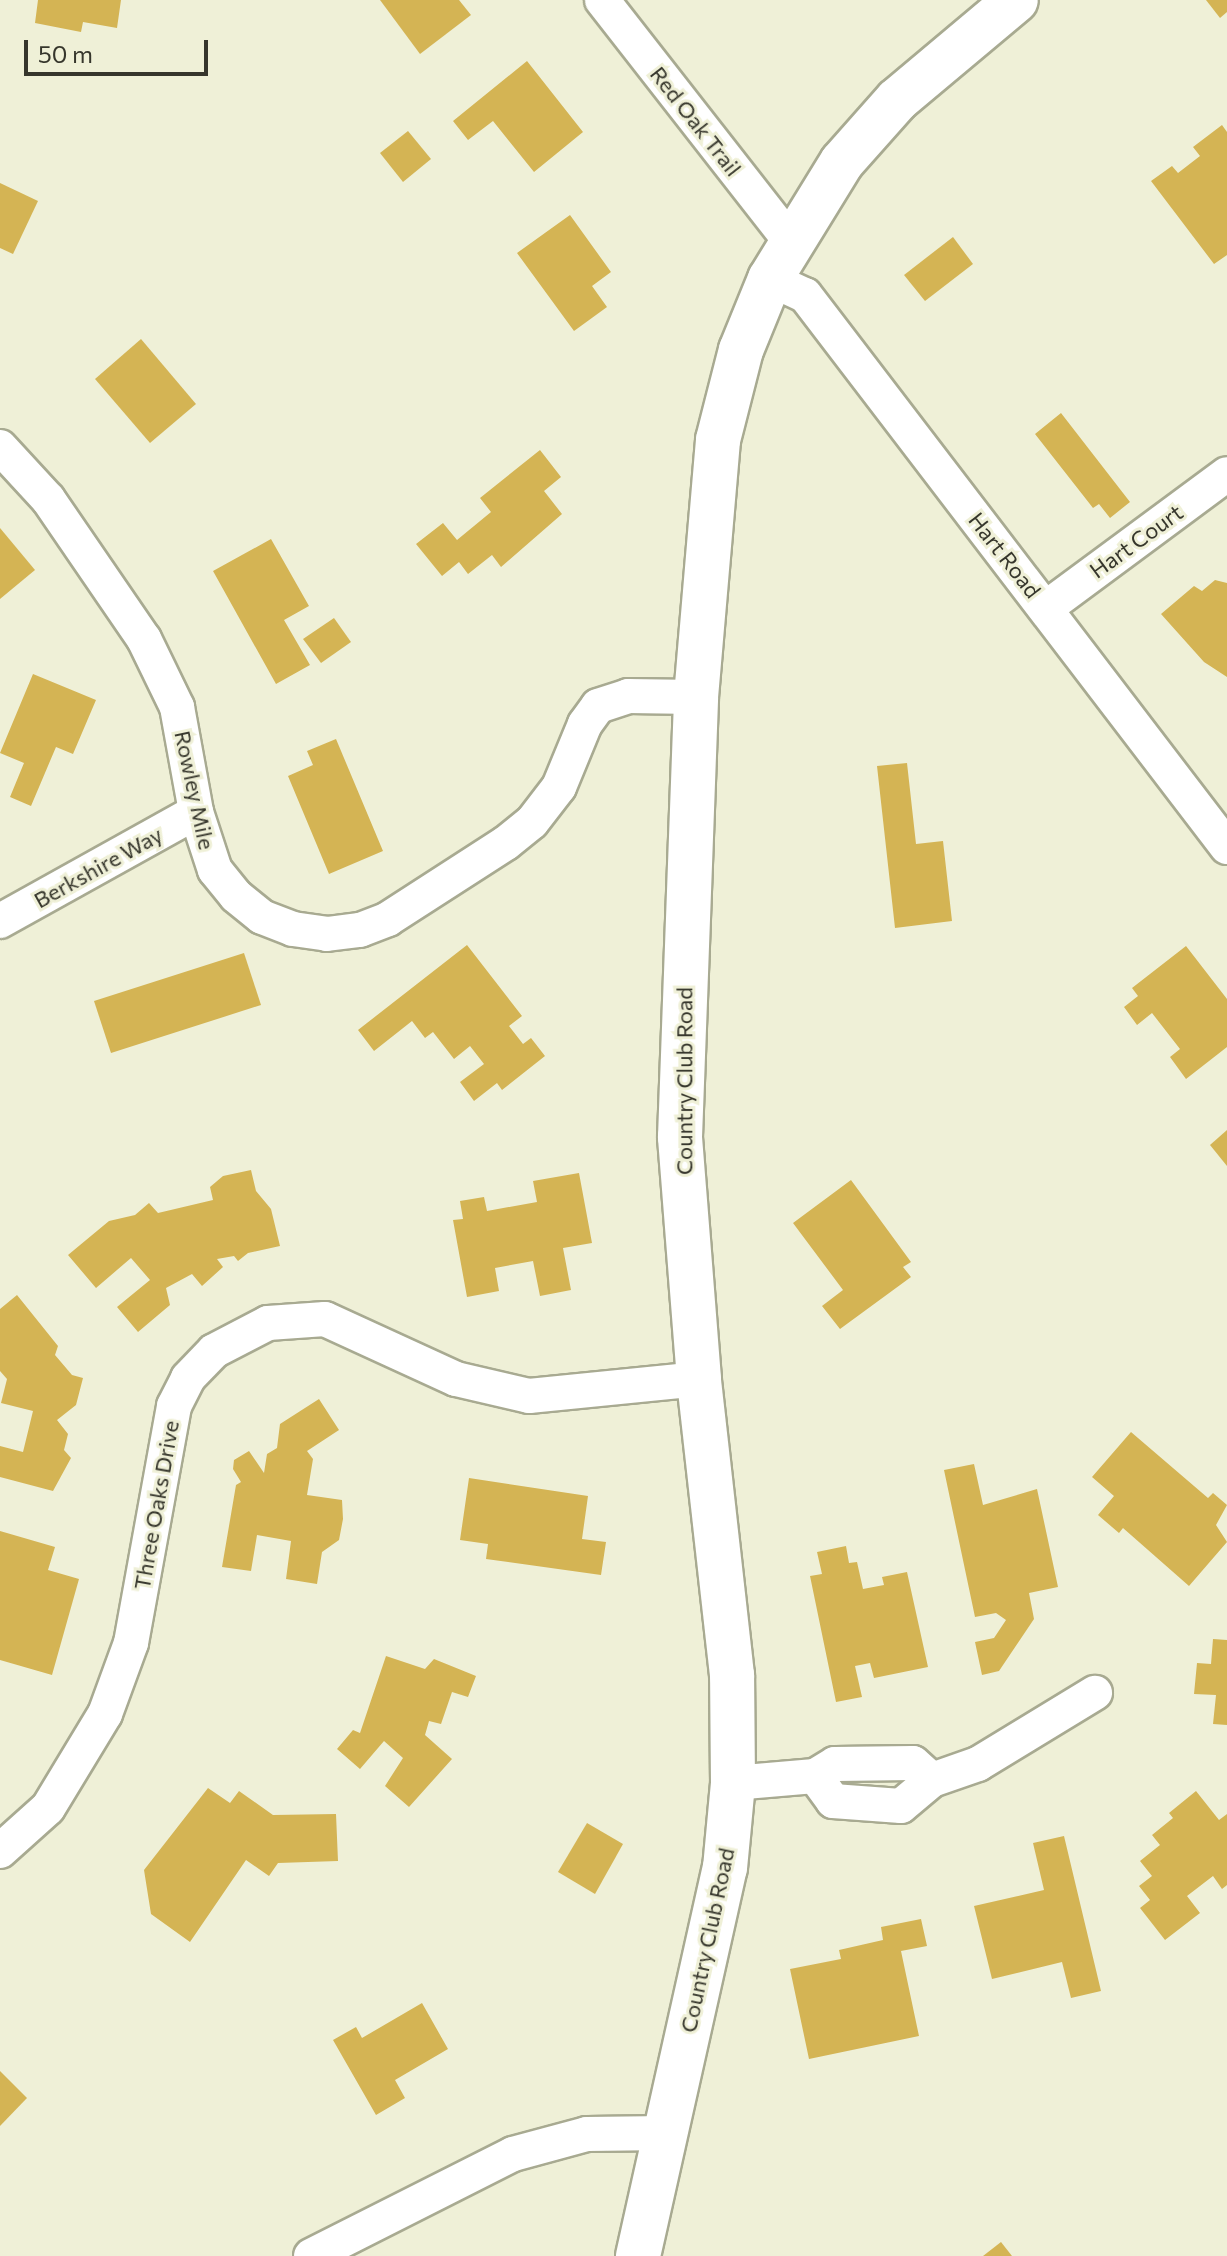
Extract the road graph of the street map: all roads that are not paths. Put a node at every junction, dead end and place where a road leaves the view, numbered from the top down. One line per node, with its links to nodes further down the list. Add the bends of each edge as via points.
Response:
1 (602, 0): 3 (street, Red Oak Trail)
2 (1016, 0): 3 (main road, Country Club Road, via 897,100 842,162)
3 (790, 241): 4 (main road, Country Club Road)
4 (770, 279): 7 (street, Hart Road, via 805,295); 8 (main road, Country Club Road, via 741,350 718,440)
5 (0, 447): 9 (street, Rowley Mile, via 48,499 144,639 177,707)
6 (1227, 474): 7 (street, Hart Court)
7 (1046, 608): 10 (street, Hart Road)
8 (696, 697): 9 (street, Rowley Mile, via 628,696 598,706 559,787 532,822 388,919 360,930 304,931 262,917 215,870); 12 (main road, Country Club Road, via 680,1137)
9 (196, 812): 11 (street, Berkshire Way)
10 (1227, 847)
11 (0, 921)
12 (699, 1379): 14 (main road, Country Club Road, via 732,1675); 15 (street, Three Oaks Drive, via 529,1396 456,1379 325,1319 268,1323 214,1351 188,1378 174,1406 131,1643 105,1714 48,1808)
13 (1095, 1693): 14 (street, via 978,1764 932,1780 901,1806 833,1801 815,1776)
14 (733, 1783): 16 (main road, Country Club Road, via 725,1868)
15 (0, 1851)
16 (666, 2133): 17 (street, via 587,2134 513,2154); 18 (main road, Country Club Road)
17 (311, 2256)
18 (638, 2256)

